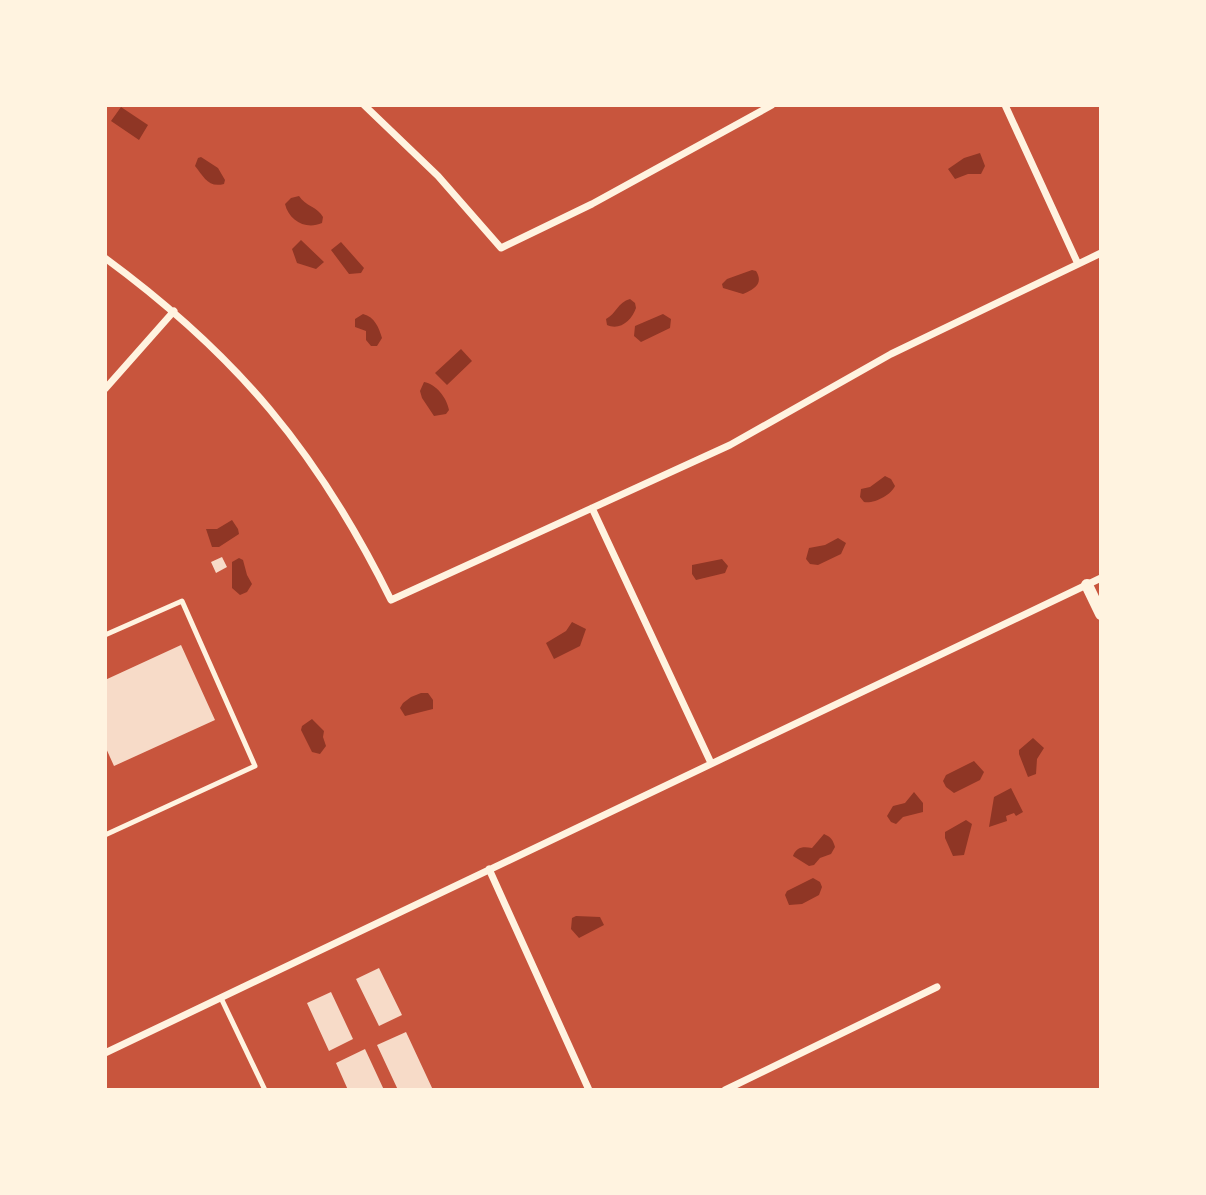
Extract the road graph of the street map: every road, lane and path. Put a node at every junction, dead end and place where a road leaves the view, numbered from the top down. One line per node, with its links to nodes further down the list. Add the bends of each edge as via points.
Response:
1 (364, 105): 2 (street, via 438,176 501,248)
2 (772, 105)
3 (1005, 105): 6 (street)
4 (1101, 253): 6 (street)
5 (105, 258): 7 (street)
6 (1078, 264): 9 (street, via 891,354 730,445)
7 (174, 311): 8 (street); 9 (street, via 214,346 295,438 365,547 391,600)
8 (105, 389)
9 (592, 508): 14 (street)
10 (1101, 578): 11 (street)
11 (1087, 585): 12 (street); 14 (street)
12 (1101, 614)
13 (105, 635): 15 (lane, via 182,601 255,766)
14 (711, 763): 16 (street)
15 (105, 835)
16 (489, 869): 18 (street); 21 (street)
17 (937, 987): 22 (street)
18 (221, 998): 19 (street); 20 (lane)
19 (105, 1053)
20 (265, 1090)
21 (589, 1090)
22 (725, 1090)

